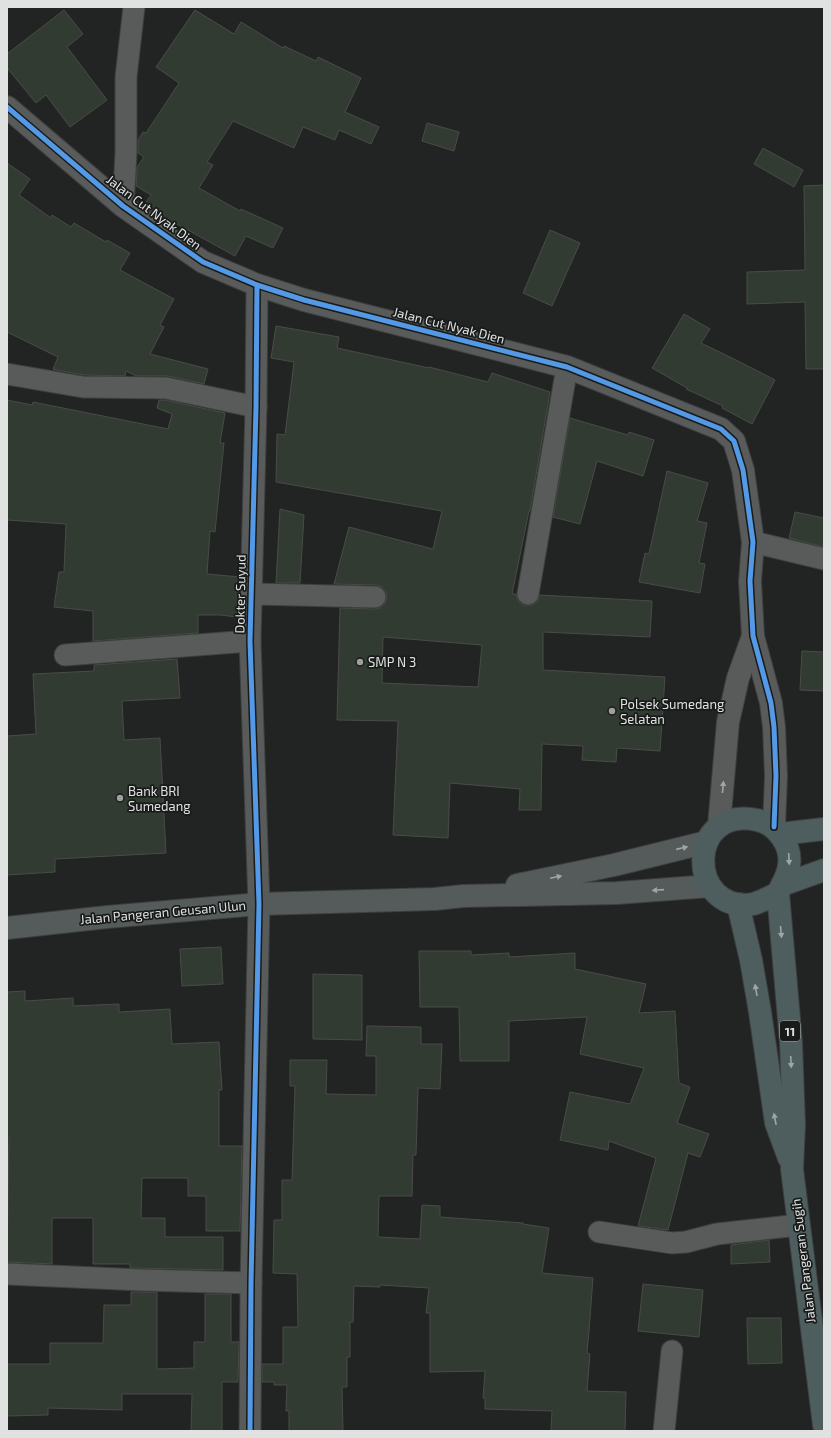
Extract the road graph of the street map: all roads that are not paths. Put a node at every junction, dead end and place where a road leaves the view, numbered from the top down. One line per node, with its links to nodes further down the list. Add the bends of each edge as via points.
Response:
1 (134, 7): 3 (street, via 126,77)
2 (7, 106): 3 (street, Jalan Cut Nyak Dien)
3 (123, 206): 4 (street, Jalan Cut Nyak Dien, via 203,262)
4 (257, 285): 5 (street, Jalan Cut Nyak Dien, via 304,300); 7 (street, Dokter Suyud)
5 (567, 367): 8 (street, Jalan Cut Nyak Dien, via 721,429 734,441 743,470); 11 (street)
6 (7, 374): 7 (street, via 83,388 166,388)
7 (256, 407): 10 (street, Dokter Suyud)
8 (753, 542): 9 (street); 13 (street, Jalan Cut Nyak Dien, via 750,581)
9 (824, 559)
10 (251, 594): 12 (street); 14 (street, Dokter Suyud)
11 (528, 594)
12 (375, 597)
13 (753, 636): 17 (street, via 771,703 774,727); 18 (street, one-way to 13, via 728,722 738,678)
14 (250, 641): 15 (street); 23 (street, Dokter Suyud)
15 (65, 655)
16 (824, 829): 17 (highway)
17 (777, 830): 18 (highway, via 761,820 747,818 732,819); 21 (highway, 11, one-way to 21, via 789,853 787,875)
18 (713, 834): 20 (highway, via 703,853 702,865); 22 (main road, one-way to 18, via 614,865)
19 (824, 870): 21 (highway)
20 (710, 886): 22 (main road, one-way to 22, via 617,893); 24 (highway, via 723,898)
21 (780, 889): 24 (highway, via 753,904); 26 (highway, 11, one-way to 26, via 791,1049 794,1124)
22 (463, 896): 23 (main road, Jalan Pangeran Geusan Ulun)
23 (259, 904): 25 (main road, Jalan Pangeran Geusan Ulun); 30 (street, Dokter Suyud)
24 (738, 904): 26 (highway, 11, one-way to 24, via 776,1123 751,960)
25 (7, 928)
26 (792, 1169): 27 (highway, Jalan Pangeran Sugih / 11)
27 (799, 1225): 28 (street, via 717,1234 672,1243); 32 (highway, Jalan Pangeran Sugih / 11)
28 (598, 1232)
29 (7, 1274): 30 (street)
30 (251, 1283): 33 (street, Dokter Suyud)
31 (672, 1351): 34 (street)
32 (824, 1425)
33 (250, 1431)
34 (664, 1431)

